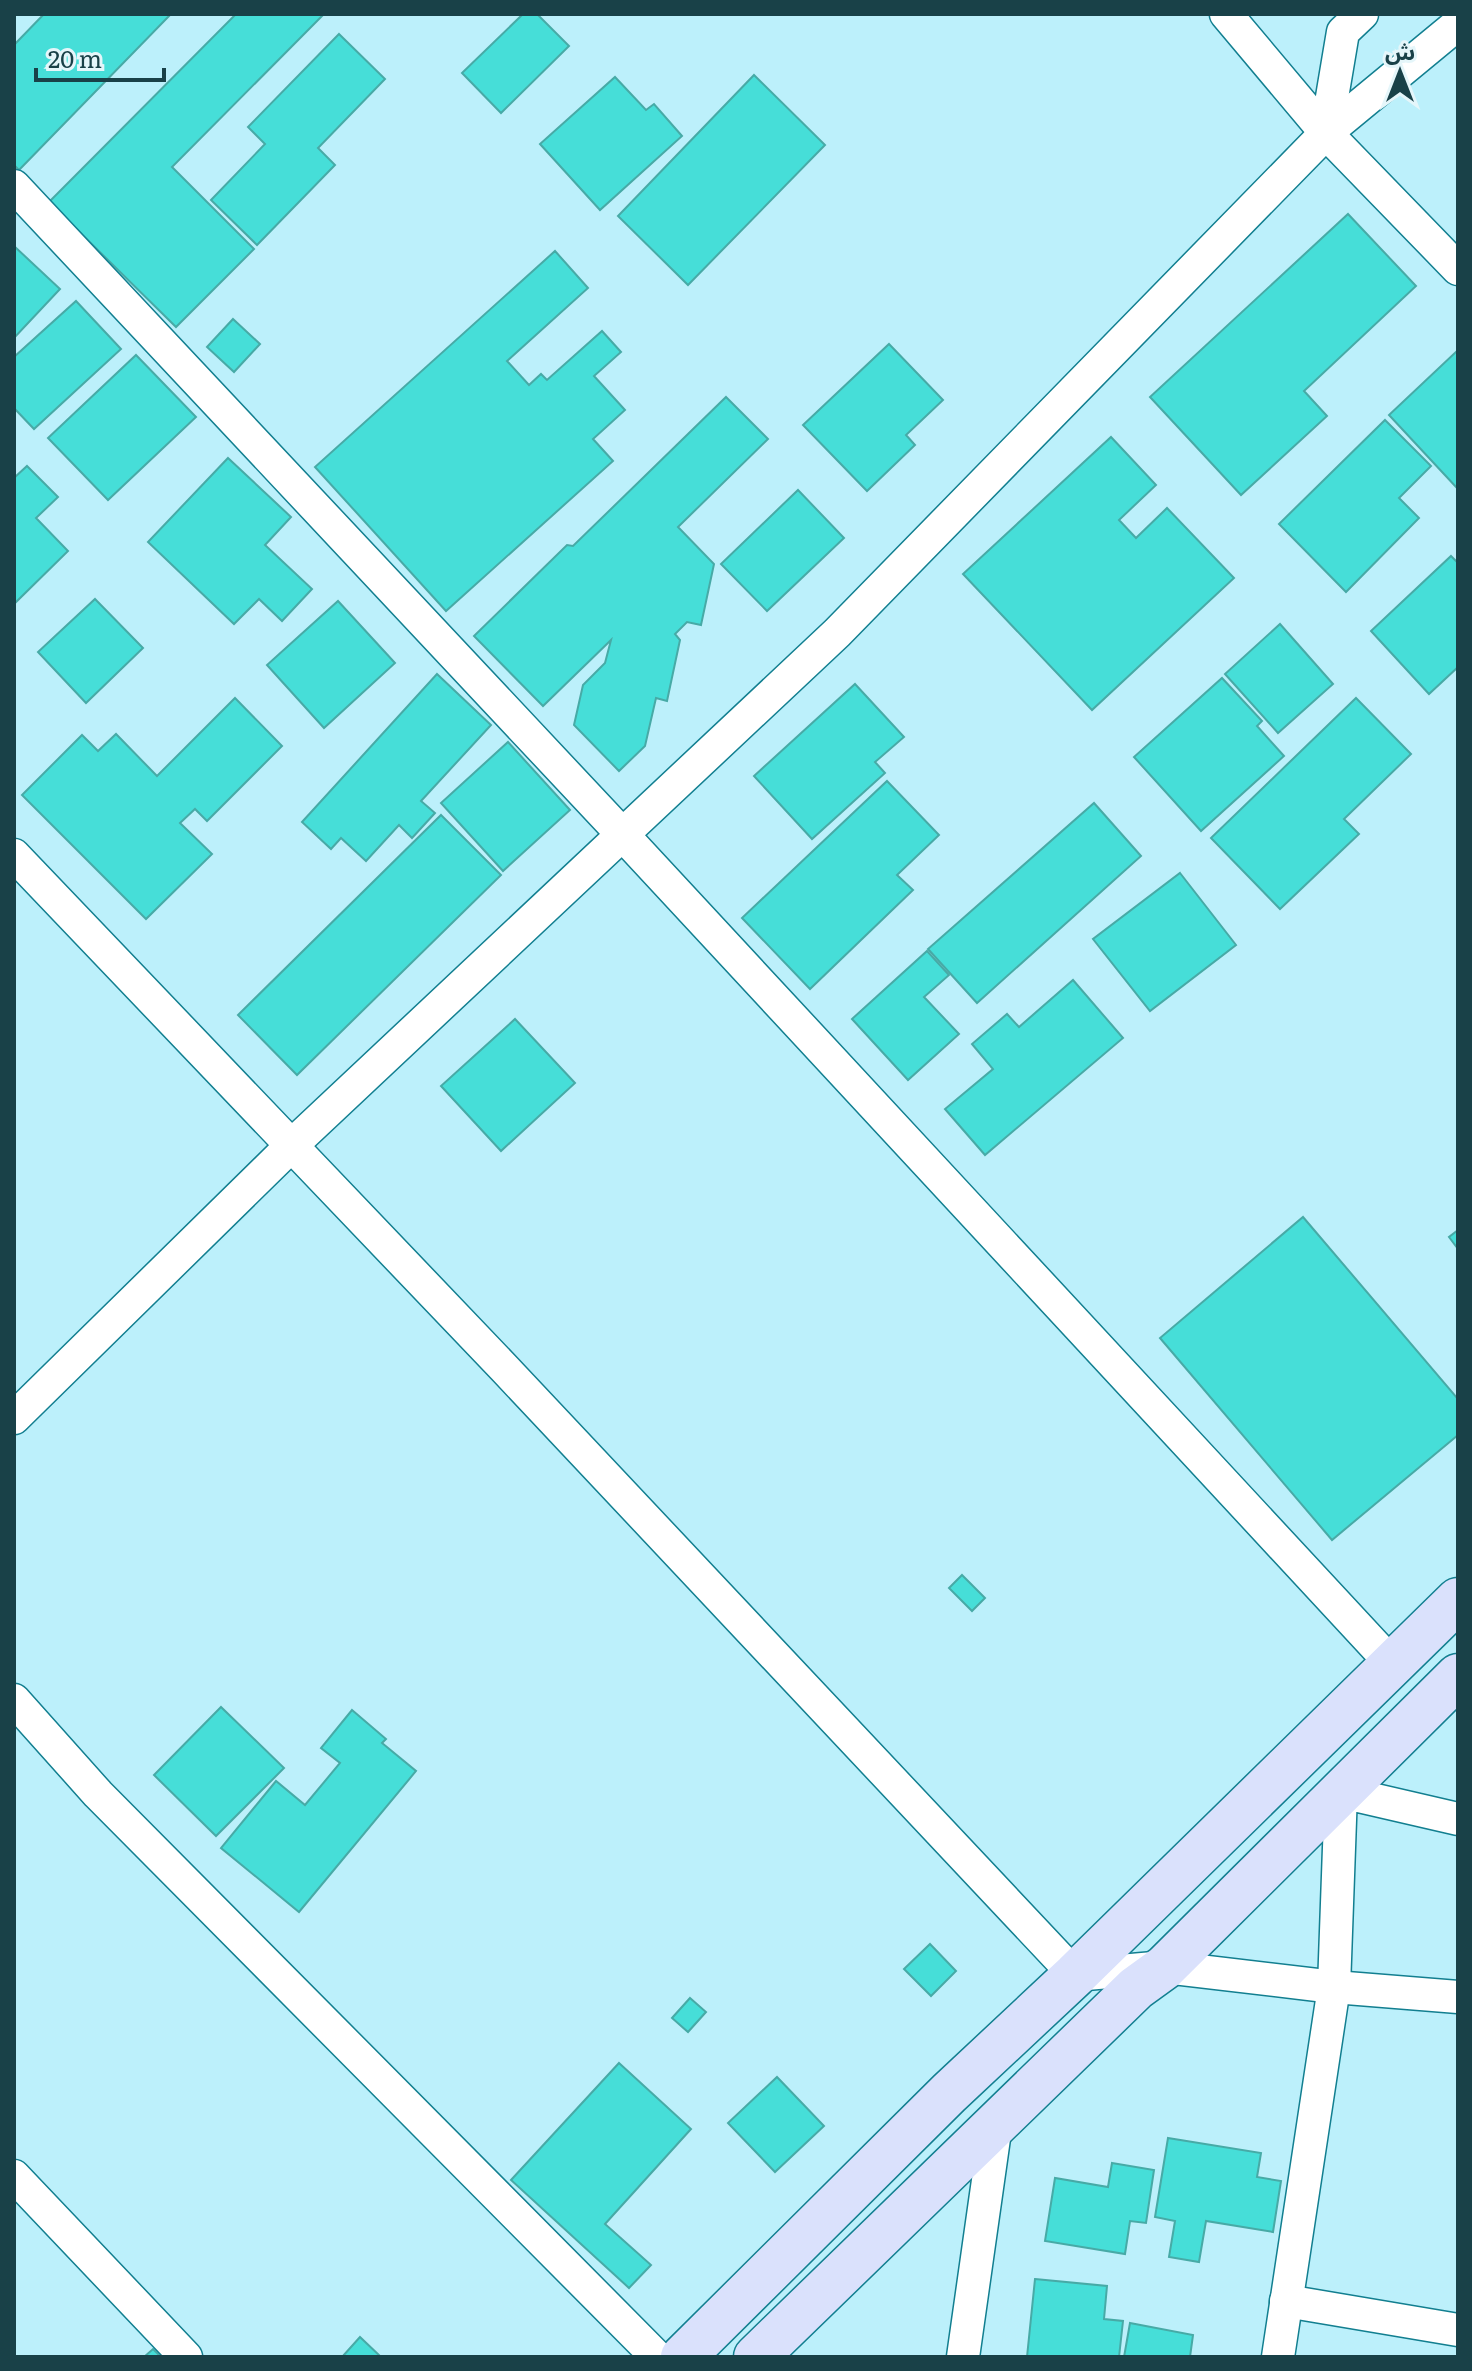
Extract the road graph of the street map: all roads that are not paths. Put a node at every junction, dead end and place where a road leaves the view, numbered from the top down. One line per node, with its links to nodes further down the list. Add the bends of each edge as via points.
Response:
1 (1226, 14): 4 (street)
2 (1362, 14): 4 (street, via 1343,32)
3 (1458, 24): 4 (street)
4 (1326, 133): 6 (street); 7 (street, via 837,633)
5 (14, 186): 7 (street)
6 (1458, 269)
7 (622, 834): 9 (street); 12 (street)
8 (14, 855): 9 (street)
9 (292, 1145): 10 (street); 18 (street)
10 (14, 1418)
11 (1458, 1600): 12 (main road)
12 (1392, 1664): 18 (main road)
13 (1458, 1676): 15 (main road)
14 (14, 1700): 26 (street, via 98,1794)
15 (1341, 1792): 16 (street); 17 (main road); 19 (street)
16 (1458, 1819)
17 (1165, 1967): 18 (street); 19 (street); 21 (main road, via 1136,1988)
18 (1075, 1975): 27 (main road)
19 (1334, 1987): 20 (street); 23 (street)
20 (1458, 1997)
21 (996, 2124): 28 (main road); 29 (street)
22 (14, 2176): 25 (street)
23 (1286, 2301): 24 (street); 30 (street)
24 (1458, 2330)
25 (186, 2357)
26 (657, 2357)
27 (683, 2357)
28 (756, 2357)
29 (963, 2357)
30 (1278, 2357)

